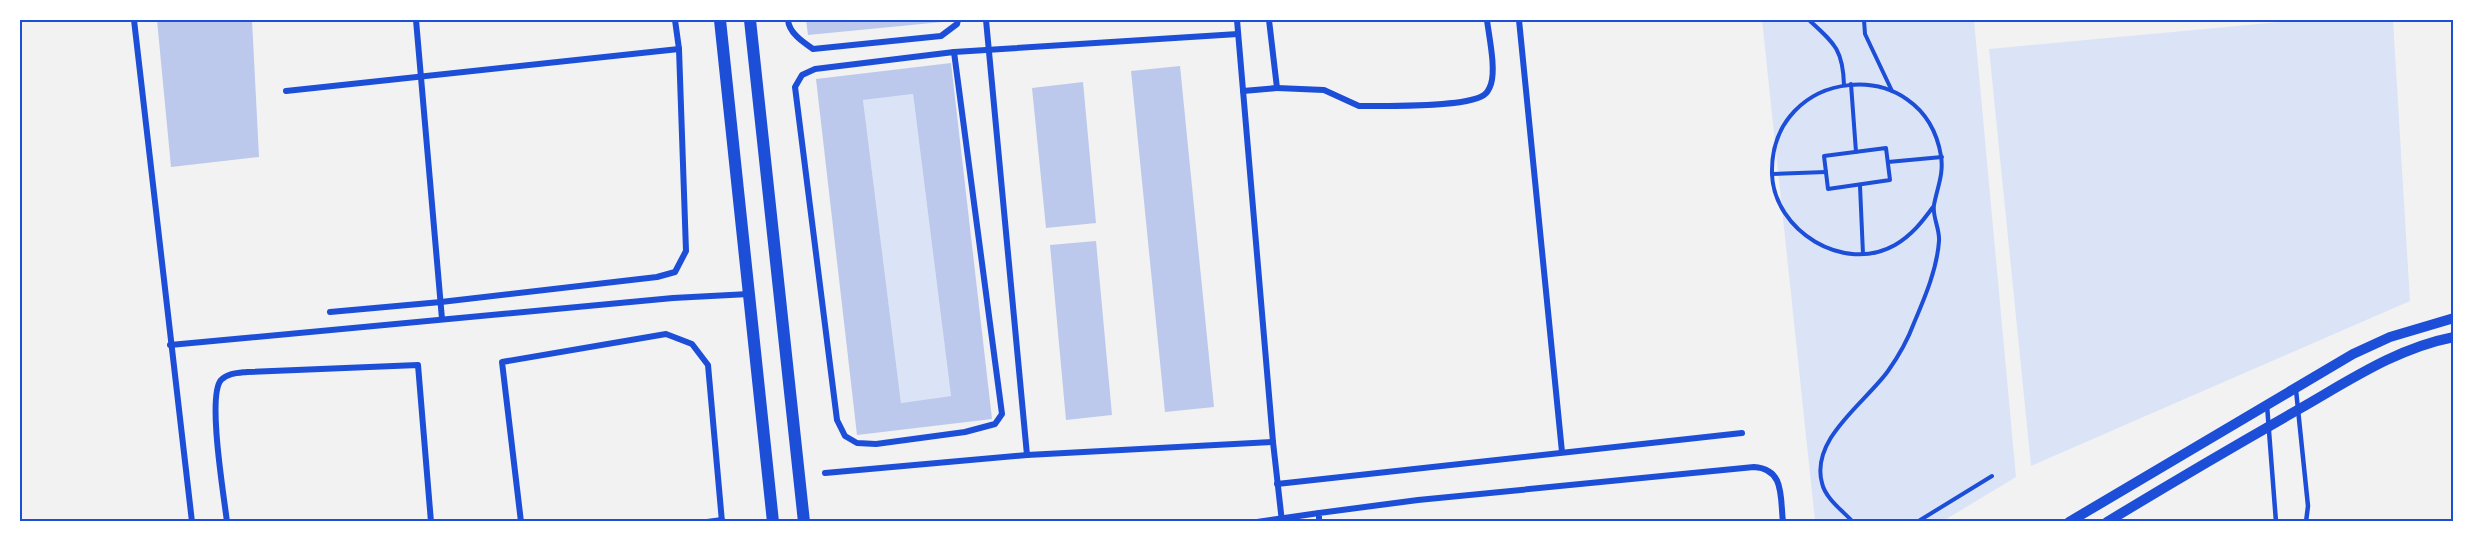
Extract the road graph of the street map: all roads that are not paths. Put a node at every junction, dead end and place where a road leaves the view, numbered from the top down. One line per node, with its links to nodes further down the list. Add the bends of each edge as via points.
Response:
1 (134, 20): 27 (street)
2 (416, 20): 17 (street)
3 (675, 20): 14 (street)
4 (720, 20): 21 (main road)
5 (750, 20): 47 (main road)
6 (788, 20): 7 (street, via 799,39 813,49 941,36)
7 (958, 20)
8 (986, 20): 15 (street)
9 (1237, 20): 13 (street)
10 (1269, 20): 18 (street)
11 (1487, 20): 18 (street, via 1492,75 1491,86 1484,95 1434,105 1359,106 1324,90)
12 (1519, 20): 34 (street)
13 (1238, 34): 15 (street); 19 (street)
14 (679, 49): 17 (street); 22 (street, via 686,251 675,272)
15 (989, 50): 16 (street); 35 (street)
16 (954, 52): 16 (street, via 815,69 802,75 795,87 837,420 845,436 857,443 965,432 995,424 1002,414)
17 (421, 75): 20 (street); 22 (street)
18 (1277, 88): 19 (street)
19 (1243, 91): 33 (street)
20 (286, 92)
21 (749, 294): 25 (street); 46 (main road)
22 (441, 302): 23 (street); 25 (street)
23 (330, 312)
24 (2454, 318): 28 (street, via 2390,337)
25 (442, 319): 27 (street)
26 (2454, 337): 30 (street, via 2397,353)
27 (170, 345): 41 (street)
28 (2296, 387): 29 (street); 30 (lane)
29 (2267, 404): 31 (lane); 51 (street)
30 (2299, 409): 31 (street); 54 (lane)
31 (2269, 425): 52 (street); 53 (lane)
32 (1742, 433): 34 (street)
33 (1273, 442): 35 (street); 37 (street)
34 (1562, 452): 37 (street)
35 (1027, 455): 36 (street)
36 (825, 472)
37 (1277, 484): 39 (street)
38 (1318, 513): 39 (street); 49 (street); 50 (street, via 1754,467 1767,468 1777,477)
39 (1282, 520): 48 (street)
40 (722, 521): 44 (street, via 708,365 692,344 666,334 502,362); 45 (street)
41 (192, 522)
42 (227, 522): 43 (street, via 214,404 220,381 229,374 247,372 418,365)
43 (431, 522)
44 (521, 522)
45 (707, 522)
46 (773, 522)
47 (804, 522)
48 (1257, 522)
49 (1319, 522)
50 (1783, 522)
51 (2069, 522)
52 (2107, 522)
53 (2276, 522)
54 (2306, 522)

